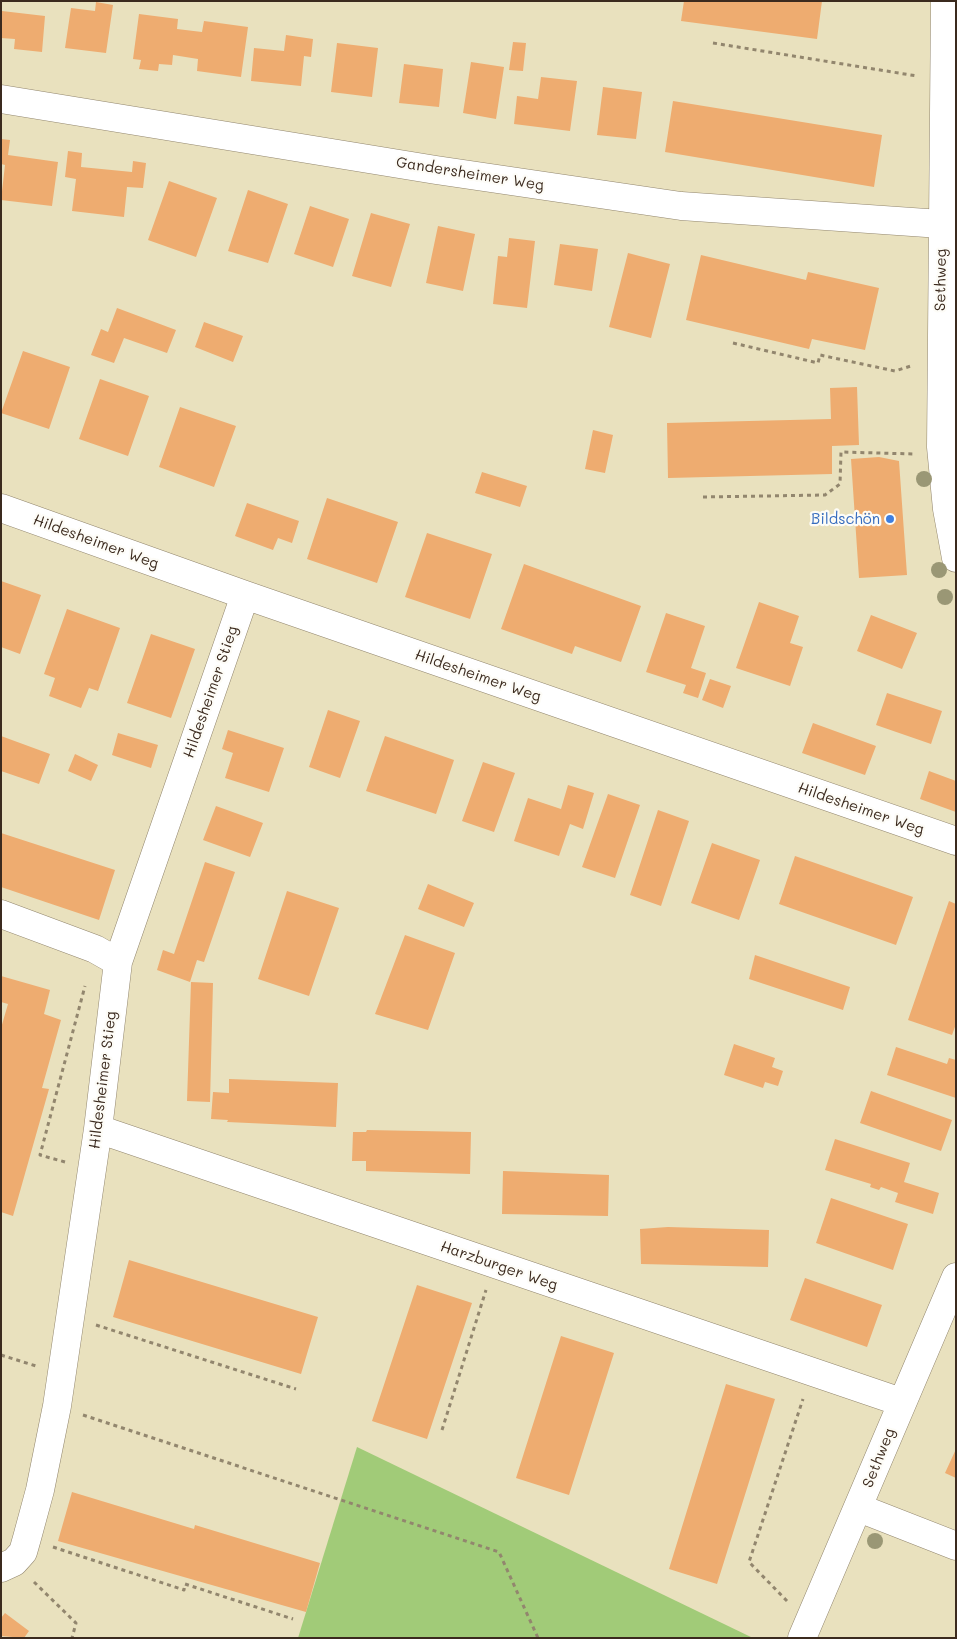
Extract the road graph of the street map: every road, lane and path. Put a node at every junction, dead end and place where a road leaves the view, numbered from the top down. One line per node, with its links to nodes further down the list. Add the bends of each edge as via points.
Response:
1 (945, 1): 3 (street, Sethweg)
2 (713, 43): 3 (path, via 911,76)
3 (943, 75): 5 (street, Sethweg)
4 (1, 99): 5 (street, Gandersheimer Weg, via 436,170 681,206)
5 (941, 224): 8 (street, Sethweg)
6 (733, 343): 7 (path, via 818,363 820,355 895,370)
7 (911, 366)
8 (941, 456): 9 (path, via 841,452 840,484 825,495); 11 (street, Sethweg)
9 (703, 498)
10 (1, 508): 12 (street, Hildesheimer Weg)
11 (956, 558)
12 (244, 595): 13 (street, Hildesheimer Weg); 16 (street, Hildesheimer Stieg)
13 (956, 841)
14 (1, 914): 15 (street)
15 (95, 949): 16 (street); 18 (path, via 40,1155)
16 (118, 962): 17 (street, Hildesheimer Stieg)
17 (98, 1129): 18 (street, Hildesheimer Stieg); 19 (street, Harzburger Weg)
18 (92, 1170): 21 (street, Hildesheimer Stieg)
19 (494, 1264): 23 (street, Harzburger Weg); 28 (path)
20 (956, 1278): 26 (street, Sethweg)
21 (70, 1317): 24 (street, Hildesheimer Stieg); 25 (path)
22 (1, 1355): 24 (path)
23 (812, 1371): 26 (street, Harzburger Weg); 34 (path, via 749,1562)
24 (61, 1374): 27 (street, Hildesheimer Stieg)
25 (296, 1389)
26 (901, 1402): 29 (street, Sethweg)
27 (57, 1406): 30 (street, Hildesheimer Stieg); 36 (path, via 499,1552)
28 (442, 1430)
29 (859, 1508): 31 (street); 34 (street, Sethweg)
30 (27, 1538): 32 (street, Hildesheimer Stieg, via 23,1552); 33 (path, via 184,1590 185,1584)
31 (956, 1546)
32 (8, 1565): 35 (path, via 76,1623)
33 (293, 1619)
34 (805, 1630)
35 (72, 1638)
36 (538, 1638)

